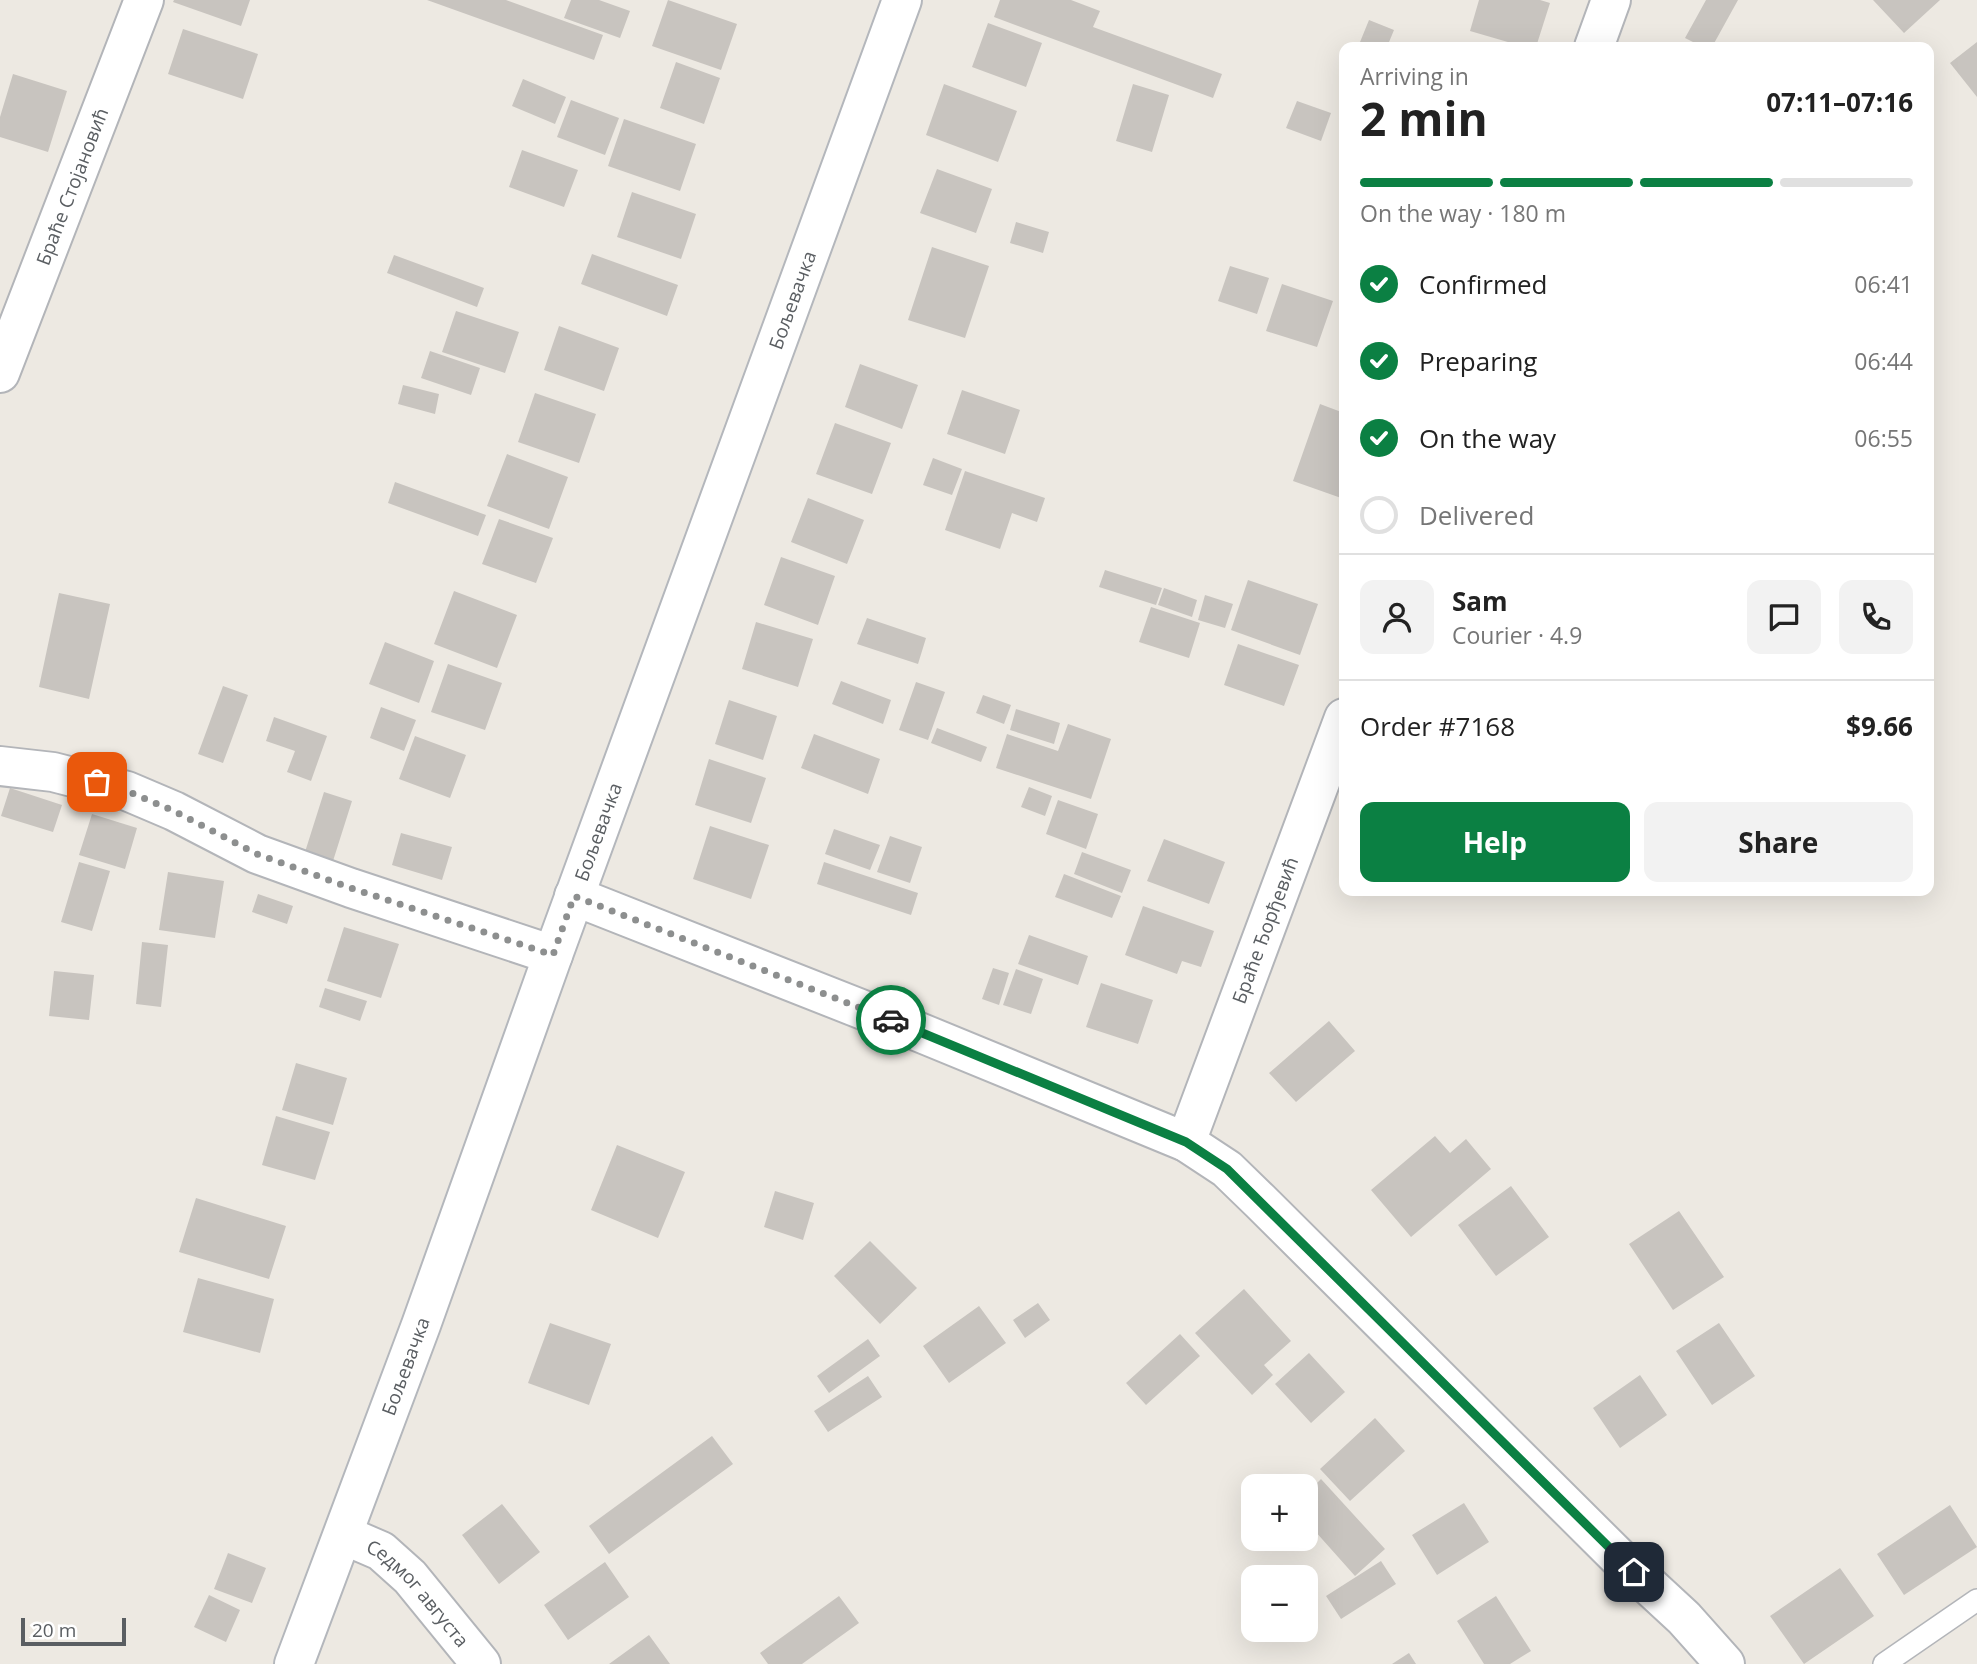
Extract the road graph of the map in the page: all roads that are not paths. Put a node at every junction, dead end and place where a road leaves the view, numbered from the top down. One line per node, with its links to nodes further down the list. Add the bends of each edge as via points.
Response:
1 (144, 0): 5 (street, Браће Стојановић)
2 (902, 0): 8 (street, Бољевачка)
3 (1611, 0): 4 (street)
4 (1596, 42)
5 (0, 373)
6 (1339, 731): 10 (street, Браће Ђорђевић)
7 (0, 765): 9 (street, via 53,772 127,791 257,854)
8 (574, 896): 9 (street, Бољевачка); 10 (street)
9 (553, 955): 11 (street, Бољевачка)
10 (1186, 1142): 15 (street, via 1227,1169 1684,1618)
11 (344, 1535): 13 (street, Бољевачка); 14 (street, Седмог августа, via 381,1551 410,1577)
12 (1977, 1600): 16 (lane)
13 (294, 1664)
14 (481, 1664)
15 (1725, 1664)
16 (1884, 1664)

